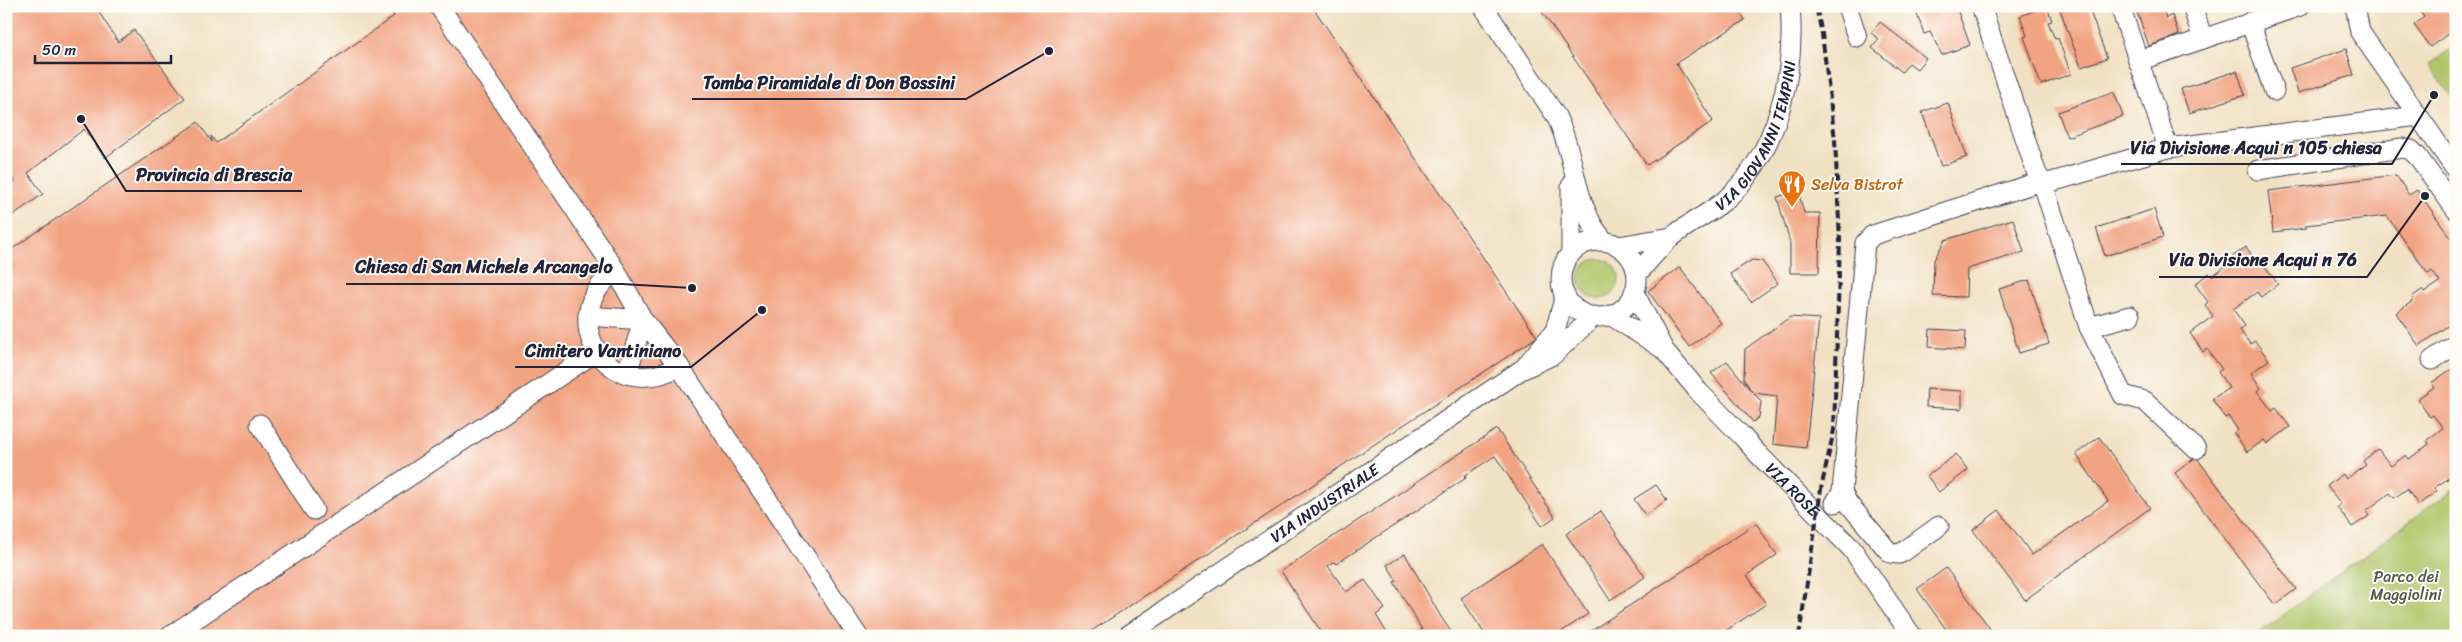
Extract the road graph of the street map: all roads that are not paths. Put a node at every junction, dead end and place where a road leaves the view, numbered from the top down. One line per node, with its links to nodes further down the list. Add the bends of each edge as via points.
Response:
1 (439, 6): 27 (street)
2 (1484, 6): 18 (street, via 1546,99 1566,135)
3 (1790, 6): 24 (street, VIA GIOVANNI TEMPINI, via 1785,90 1773,131 1757,163 1723,202)
4 (1847, 6): 11 (street)
5 (1981, 6): 22 (street)
6 (2120, 6): 13 (street)
7 (2192, 6): 12 (street)
8 (2300, 6): 10 (street)
9 (2355, 6): 15 (street, via 2360,32)
10 (2250, 22): 12 (street); 14 (street)
11 (1856, 37)
12 (2203, 39): 13 (street)
13 (2138, 61): 17 (street)
14 (2274, 91)
15 (2418, 116): 16 (street); 21 (street)
16 (2306, 130): 17 (street); 19 (street)
17 (2168, 148): 22 (street, via 2048,183)
18 (1570, 150): 25 (street, via 1591,224); 26 (street)
19 (2311, 162): 20 (street); 23 (street, via 2402,148 2411,150)
20 (2258, 170)
21 (2456, 170)
22 (2042, 181): 34 (street); 45 (street, via 1873,234 1862,250 1838,498 1847,502 1890,553 1903,552)
23 (2453, 202)
24 (1672, 237): 25 (street, VIA GIOVANNI TEMPINI); 28 (street, VIA GIOVANNI TEMPINI)
25 (1611, 243): 26 (street, via 1592,241); 28 (street, via 1627,253 1634,263)
26 (1571, 253): 29 (street, via 1561,273)
27 (616, 272): 30 (street, via 598,287); 33 (street)
28 (1636, 283): 31 (street, via 1625,306); 35 (street, VIA ROSE)
29 (1565, 295): 31 (street, via 1582,313); 40 (street, VIA INDUSTRIALE, via 1555,331)
30 (588, 316): 33 (street); 37 (street, via 589,335)
31 (1602, 316): 35 (street, VIA ROSE); 40 (street, VIA INDUSTRIALE, via 1553,355)
32 (2130, 316): 34 (street)
33 (643, 320): 39 (street); 41 (street)
34 (2089, 327): 43 (street, via 2123,396 2145,401)
35 (1664, 350): 49 (street, VIA ROSE, via 1757,454 1852,549)
36 (2453, 350): 38 (street)
37 (596, 351): 41 (street, via 609,365); 46 (street)
38 (2432, 360)
39 (679, 366): 41 (street, via 653,377); 47 (street)
40 (1521, 370): 48 (street, VIA INDUSTRIALE)
41 (626, 374)
42 (260, 424): 44 (street)
43 (2196, 449)
44 (314, 510)
45 (1939, 526)
46 (170, 636)
47 (858, 636)
48 (1127, 636)
49 (1912, 636)

